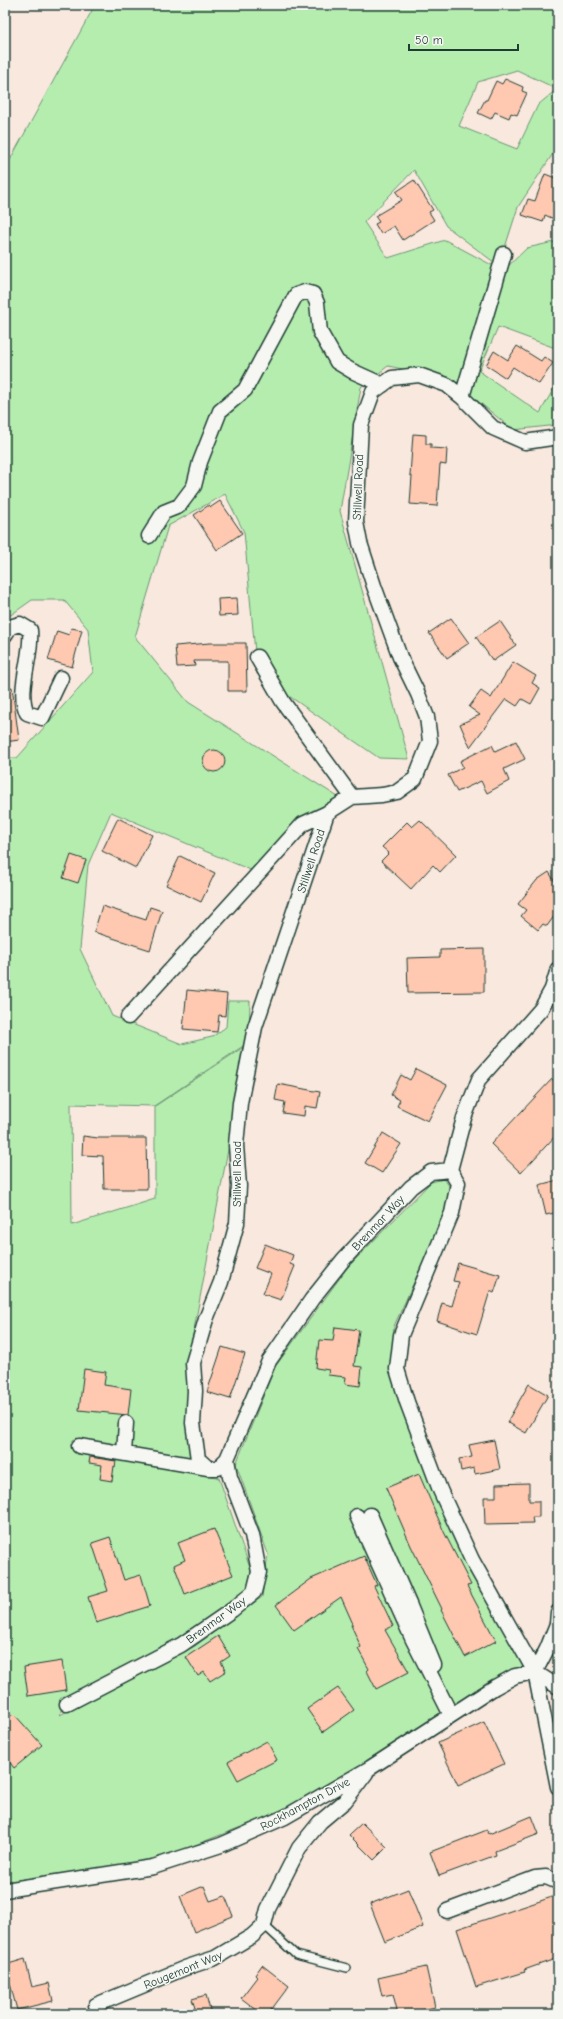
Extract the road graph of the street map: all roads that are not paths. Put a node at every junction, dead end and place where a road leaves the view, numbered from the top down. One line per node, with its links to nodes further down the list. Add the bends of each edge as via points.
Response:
1 (504, 254): 3 (street)
2 (383, 385): 3 (street, Stillwell Road, via 392,378 419,375 447,385); 5 (street, via 337,362 320,332 317,303 313,294 305,292 296,295 245,390 220,411 200,462 194,486 179,506 164,512); 9 (street, Stillwell Road, via 373,392 361,425 356,522 374,586 400,657 427,717 430,741 415,779 403,788 382,795)
3 (462, 397): 4 (street, Stillwell Road, via 493,428 525,442)
4 (558, 437)
5 (149, 536)
6 (5, 635): 8 (street, via 10,627 20,624 30,630 31,641 22,703 27,713 42,718)
7 (257, 657): 9 (street, via 283,702)
8 (61, 678)
9 (352, 797): 10 (street, Stillwell Road)
10 (327, 813): 12 (street, via 303,824); 18 (street, Stillwell Road, via 255,1027 240,1103 236,1145 239,1186 236,1223 221,1282 206,1319 193,1363 193,1423 198,1459)
11 (558, 969): 13 (street, via 541,1009 479,1079 464,1118)
12 (128, 1018)
13 (450, 1170): 17 (street, Brenmar Way, via 431,1172 412,1187 343,1260 312,1299 269,1361); 21 (street, via 458,1183 452,1213 400,1335 397,1369 440,1490 472,1560)
14 (126, 1423): 16 (street)
15 (79, 1446): 16 (street)
16 (124, 1453): 18 (street)
17 (227, 1459): 18 (street, via 218,1468); 23 (street, Brenmar Way, via 230,1477 252,1535 259,1572 254,1592 181,1645)
18 (208, 1468)
19 (364, 1515): 24 (street, via 432,1658 434,1664 431,1674)
20 (558, 1612): 21 (street, via 554,1630)
21 (535, 1672): 22 (street); 24 (street, Rockhampton Drive, via 515,1676); 26 (street)
22 (558, 1687)
23 (67, 1704)
24 (451, 1715): 25 (street, Rockhampton Drive)
25 (370, 1768): 28 (street, Rockhampton Drive, via 285,1817 221,1845 153,1867); 30 (street, via 345,1800 320,1822 299,1848 271,1904)
26 (558, 1787)
27 (558, 1882): 29 (street, via 546,1877 535,1878)
28 (5, 1890)
29 (447, 1911)
30 (264, 1925): 31 (lane, via 296,1955); 32 (street, Rougemont Way, via 252,1936 215,1958)
31 (347, 1968)
32 (96, 2005)

